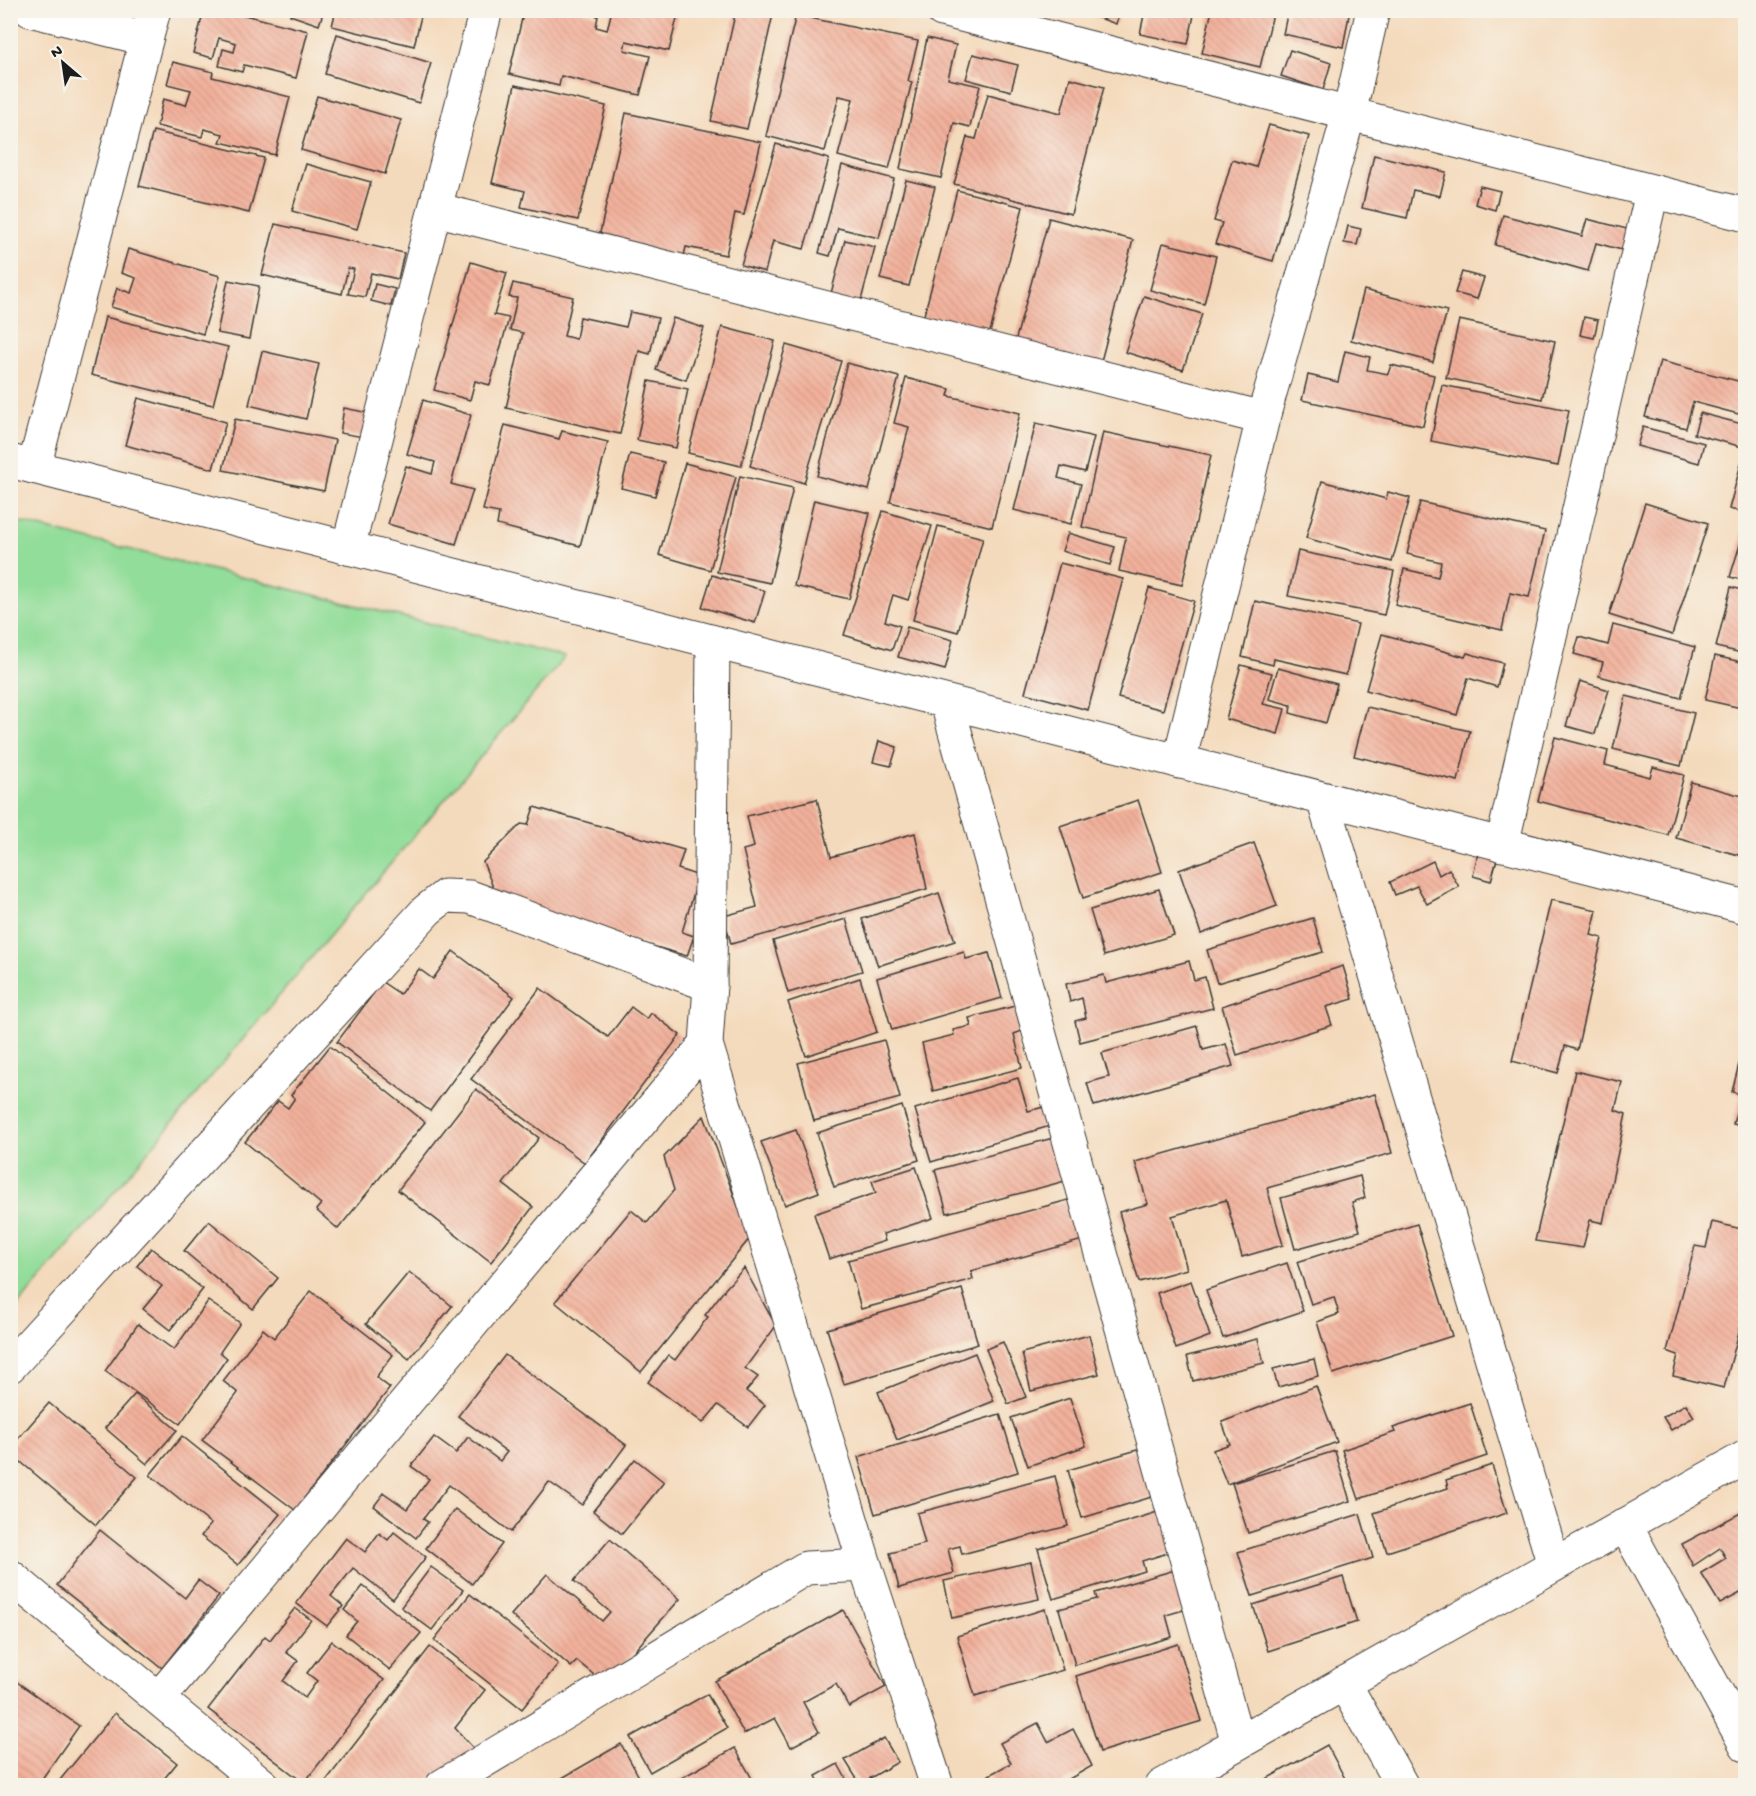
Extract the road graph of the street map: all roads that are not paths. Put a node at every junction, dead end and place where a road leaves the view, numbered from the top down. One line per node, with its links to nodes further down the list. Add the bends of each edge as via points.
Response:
1 (30, 10): 5 (street)
2 (486, 10): 8 (street)
3 (942, 10): 6 (street)
4 (1372, 10): 6 (street)
5 (150, 25): 11 (street)
6 (1348, 114): 7 (street); 10 (street)
7 (1652, 192): 9 (street); 17 (street)
8 (435, 209): 10 (street); 12 (street)
9 (1746, 215)
10 (1263, 418): 15 (street)
11 (22, 464): 12 (street)
12 (348, 548): 13 (street)
13 (713, 642): 14 (street); 19 (street)
14 (948, 703): 15 (street); 29 (street)
15 (1179, 762): 16 (street)
16 (1323, 799): 17 (street); 25 (street)
17 (1502, 845): 18 (street)
18 (1746, 908)
19 (710, 985): 20 (street); 21 (street, via 470,897 445,896 427,910)
20 (706, 1044): 24 (street); 28 (street)
21 (10, 1366)
22 (1746, 1457): 23 (street)
23 (1624, 1525): 25 (street); 30 (street)
24 (865, 1565): 32 (street, via 806,1568); 33 (street)
25 (1554, 1565): 27 (street)
26 (10, 1576): 28 (street)
27 (1344, 1683): 29 (street); 35 (street)
28 (159, 1698): 31 (street)
29 (1238, 1743): 34 (street)
30 (1746, 1744)
31 (264, 1785)
32 (442, 1785)
33 (937, 1785)
34 (1162, 1785)
35 (1402, 1785)

